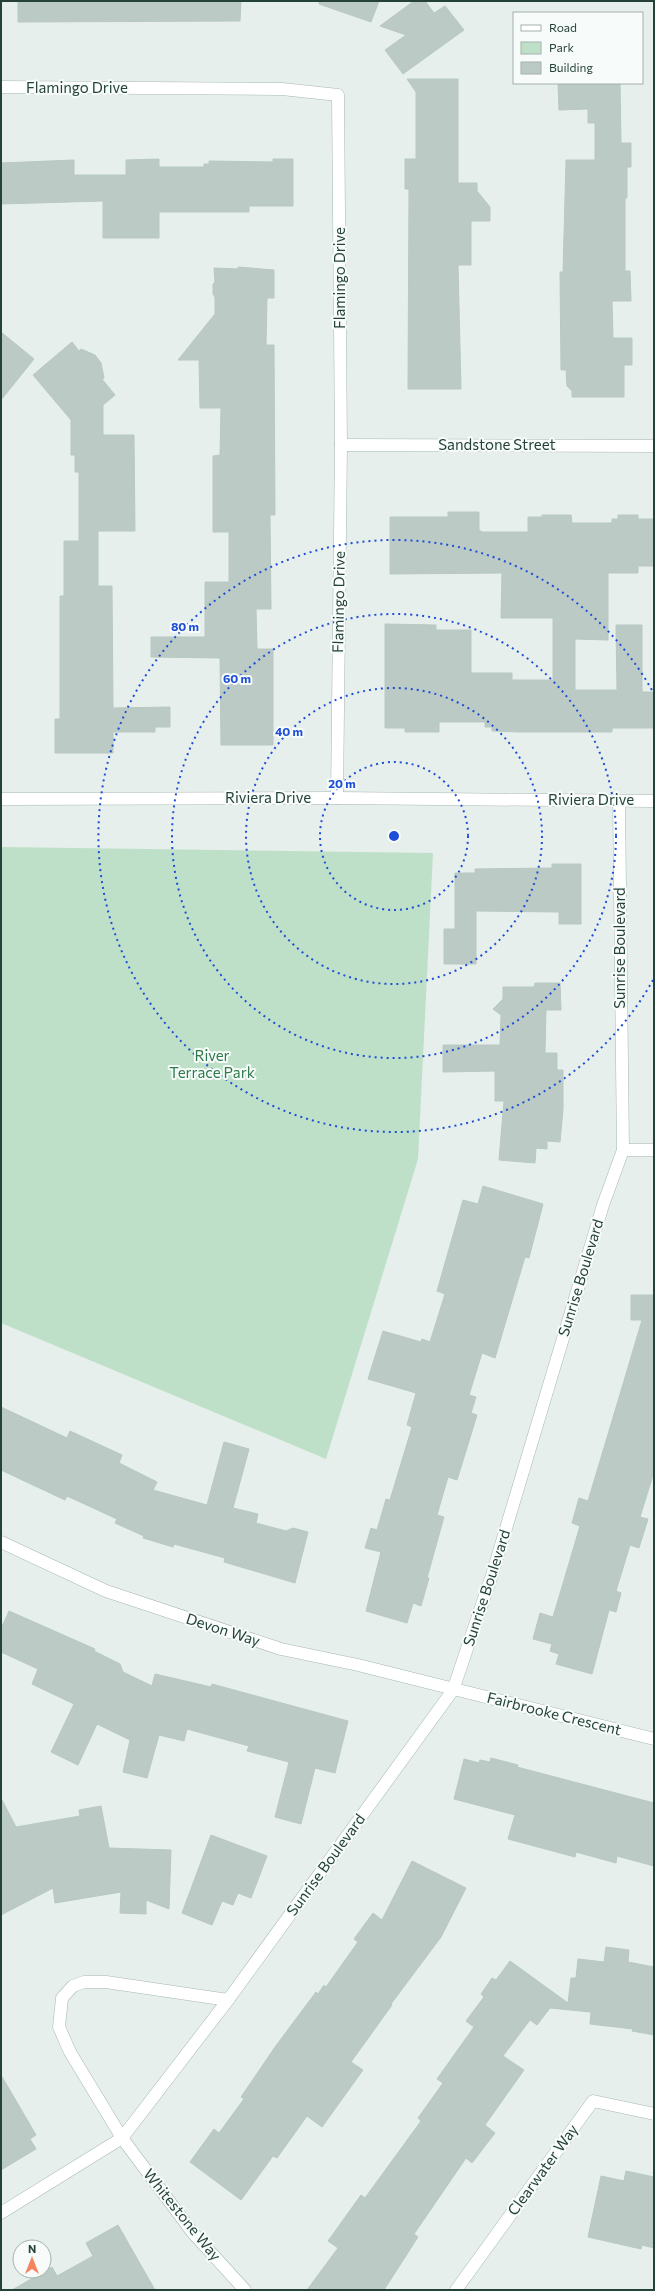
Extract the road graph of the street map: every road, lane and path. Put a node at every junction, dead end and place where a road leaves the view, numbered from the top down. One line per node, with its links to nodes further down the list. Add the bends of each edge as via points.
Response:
1 (1, 87): 2 (street, Flamingo Drive, via 282,89 338,95)
2 (341, 445): 3 (street, Sandstone Street); 4 (street, Flamingo Drive)
3 (654, 446)
4 (337, 798): 5 (street, Riviera Drive); 6 (street, Riviera Drive)
5 (1, 799)
6 (619, 801): 7 (street, Riviera Drive); 8 (street, Sunrise Boulevard)
7 (654, 801)
8 (623, 1150): 9 (street); 11 (street, Sunrise Boulevard, via 603,1205 492,1575)
9 (654, 1150)
10 (1, 1542): 11 (street, Devon Way, via 106,1591 281,1649 358,1665)
11 (454, 1690): 12 (street, Fairbrooke Crescent); 13 (street, Sunrise Boulevard)
12 (654, 1739)
13 (228, 2000): 15 (street, Sunrise Boulevard); 15 (street, Whitestone Way, via 106,1982 78,1984 62,1998 59,2027 70,2052)
14 (654, 2114): 18 (street, Clearwater Way, via 593,2101)
15 (122, 2138): 16 (street, Sunrise Boulevard); 17 (street, Whitestone Way, via 193,2233)
16 (1, 2213)
17 (245, 2290)
18 (456, 2290)

